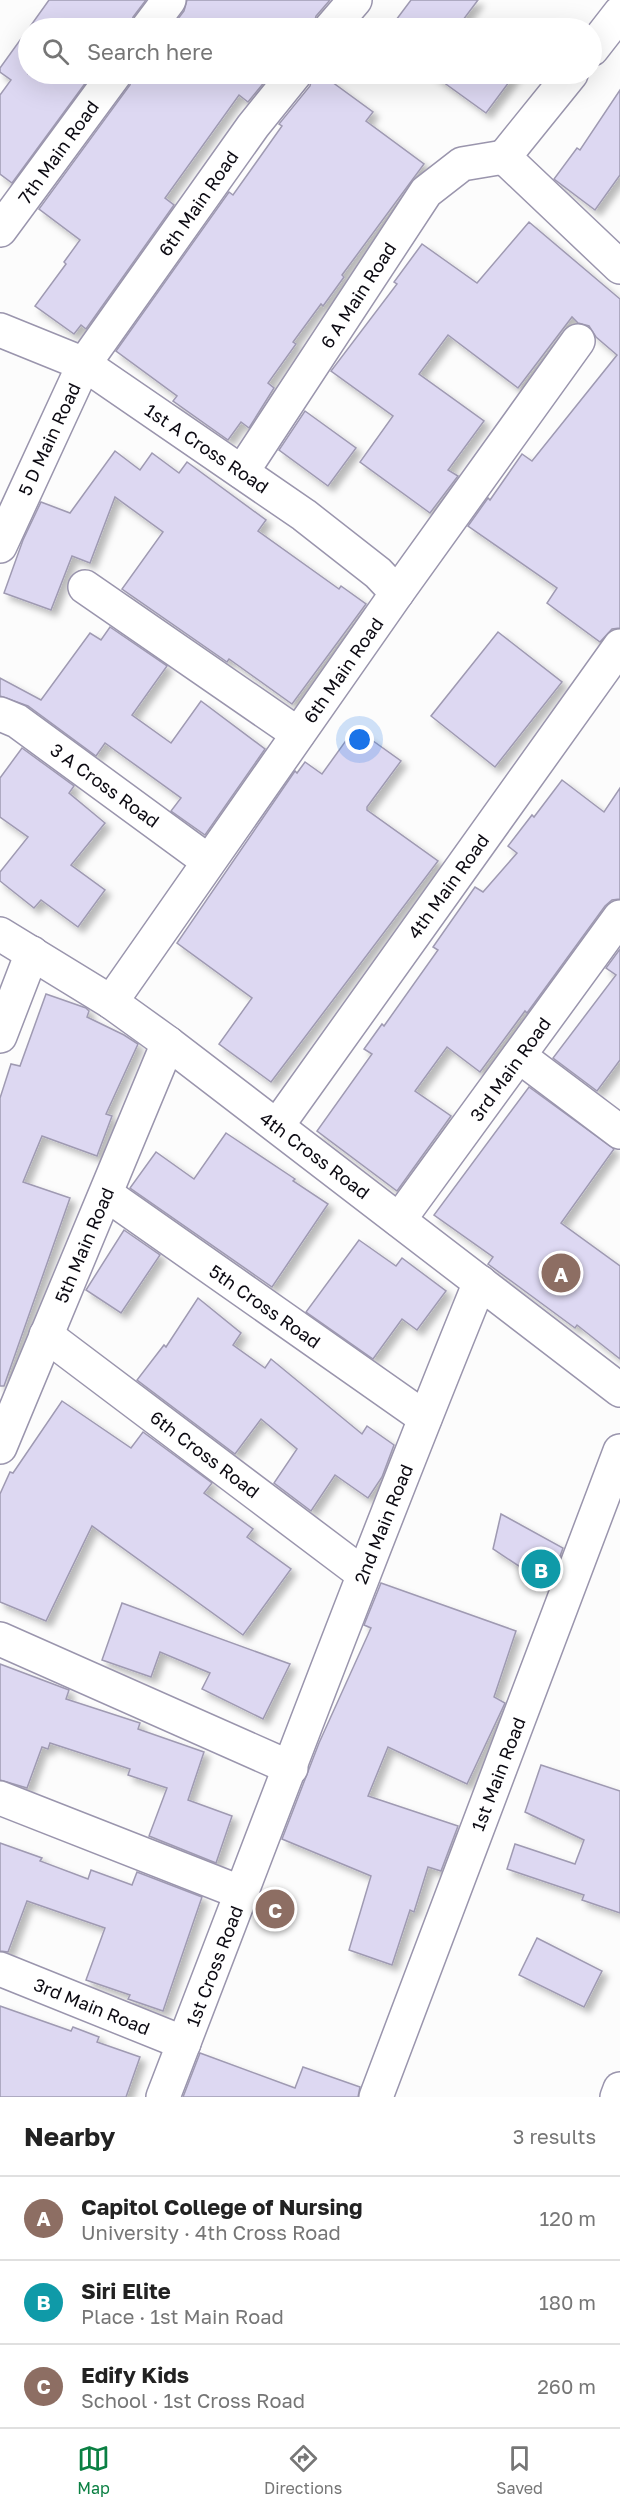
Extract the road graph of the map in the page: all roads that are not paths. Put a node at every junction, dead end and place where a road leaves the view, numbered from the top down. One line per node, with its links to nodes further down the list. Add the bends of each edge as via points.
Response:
1 (169, 0): 4 (street)
2 (354, 0): 5 (street)
3 (620, 13): 6 (street)
4 (156, 18)
5 (340, 18)
6 (602, 35)
7 (108, 84): 11 (street, 7th Main Road)
8 (287, 84): 15 (street, 6th Main Road)
9 (564, 84): 10 (street)
10 (504, 157): 12 (street); 16 (street, 6 A Main Road, via 462,165 426,192)
11 (0, 230)
12 (620, 267)
13 (0, 330): 15 (street, 1st A Cross Road)
14 (579, 341): 19 (street, 6th Main Road)
15 (84, 364): 16 (street, 1st A Cross Road); 17 (street, 5 D Main Road)
16 (242, 472): 19 (street, 1st A Cross Road, via 304,515 378,573)
17 (0, 546)
18 (86, 587): 22 (street)
19 (397, 593): 22 (street, 6th Main Road)
20 (620, 646): 31 (street, 4th Main Road)
21 (0, 714): 23 (street, 3 A Cross Road, via 18,721)
22 (298, 734): 23 (street, 6th Main Road)
23 (208, 861): 27 (street, 6th Main Road)
24 (620, 917): 30 (street, 3rd Main Road)
25 (0, 934): 26 (street, 4th Cross Road)
26 (32, 953): 27 (street, 4th Cross Road); 28 (street)
27 (111, 1002): 29 (street, 4th Cross Road)
28 (0, 1036)
29 (168, 1043): 31 (street, 4th Cross Road); 33 (street, 5th Main Road)
30 (519, 1056): 32 (street); 34 (street, 3rd Main Road)
31 (277, 1126): 34 (street, 4th Cross Road)
32 (620, 1132)
33 (106, 1194): 36 (street, 5th Main Road); 38 (street, 5th Cross Road)
34 (399, 1220): 35 (street, 4th Cross Road)
35 (480, 1282): 37 (street, 4th Cross Road); 38 (street, 2nd Main Road)
36 (46, 1335): 39 (street, 5th Main Road); 41 (street, 6th Cross Road)
37 (620, 1390)
38 (425, 1418): 41 (street, 2nd Main Road)
39 (0, 1447)
40 (620, 1451): 50 (street, 1st Main Road)
41 (363, 1574): 43 (street, 2nd Main Road)
42 (0, 1639): 43 (street)
43 (291, 1768): 45 (street, 1st Cross Road)
44 (0, 1797): 45 (street)
45 (242, 1893): 47 (street, 1st Cross Road)
46 (0, 1969): 47 (street, 3rd Main Road)
47 (184, 2043): 49 (street, 1st Cross Road)
48 (620, 2089): 51 (street)
49 (162, 2097)
50 (376, 2097)
51 (617, 2097)

